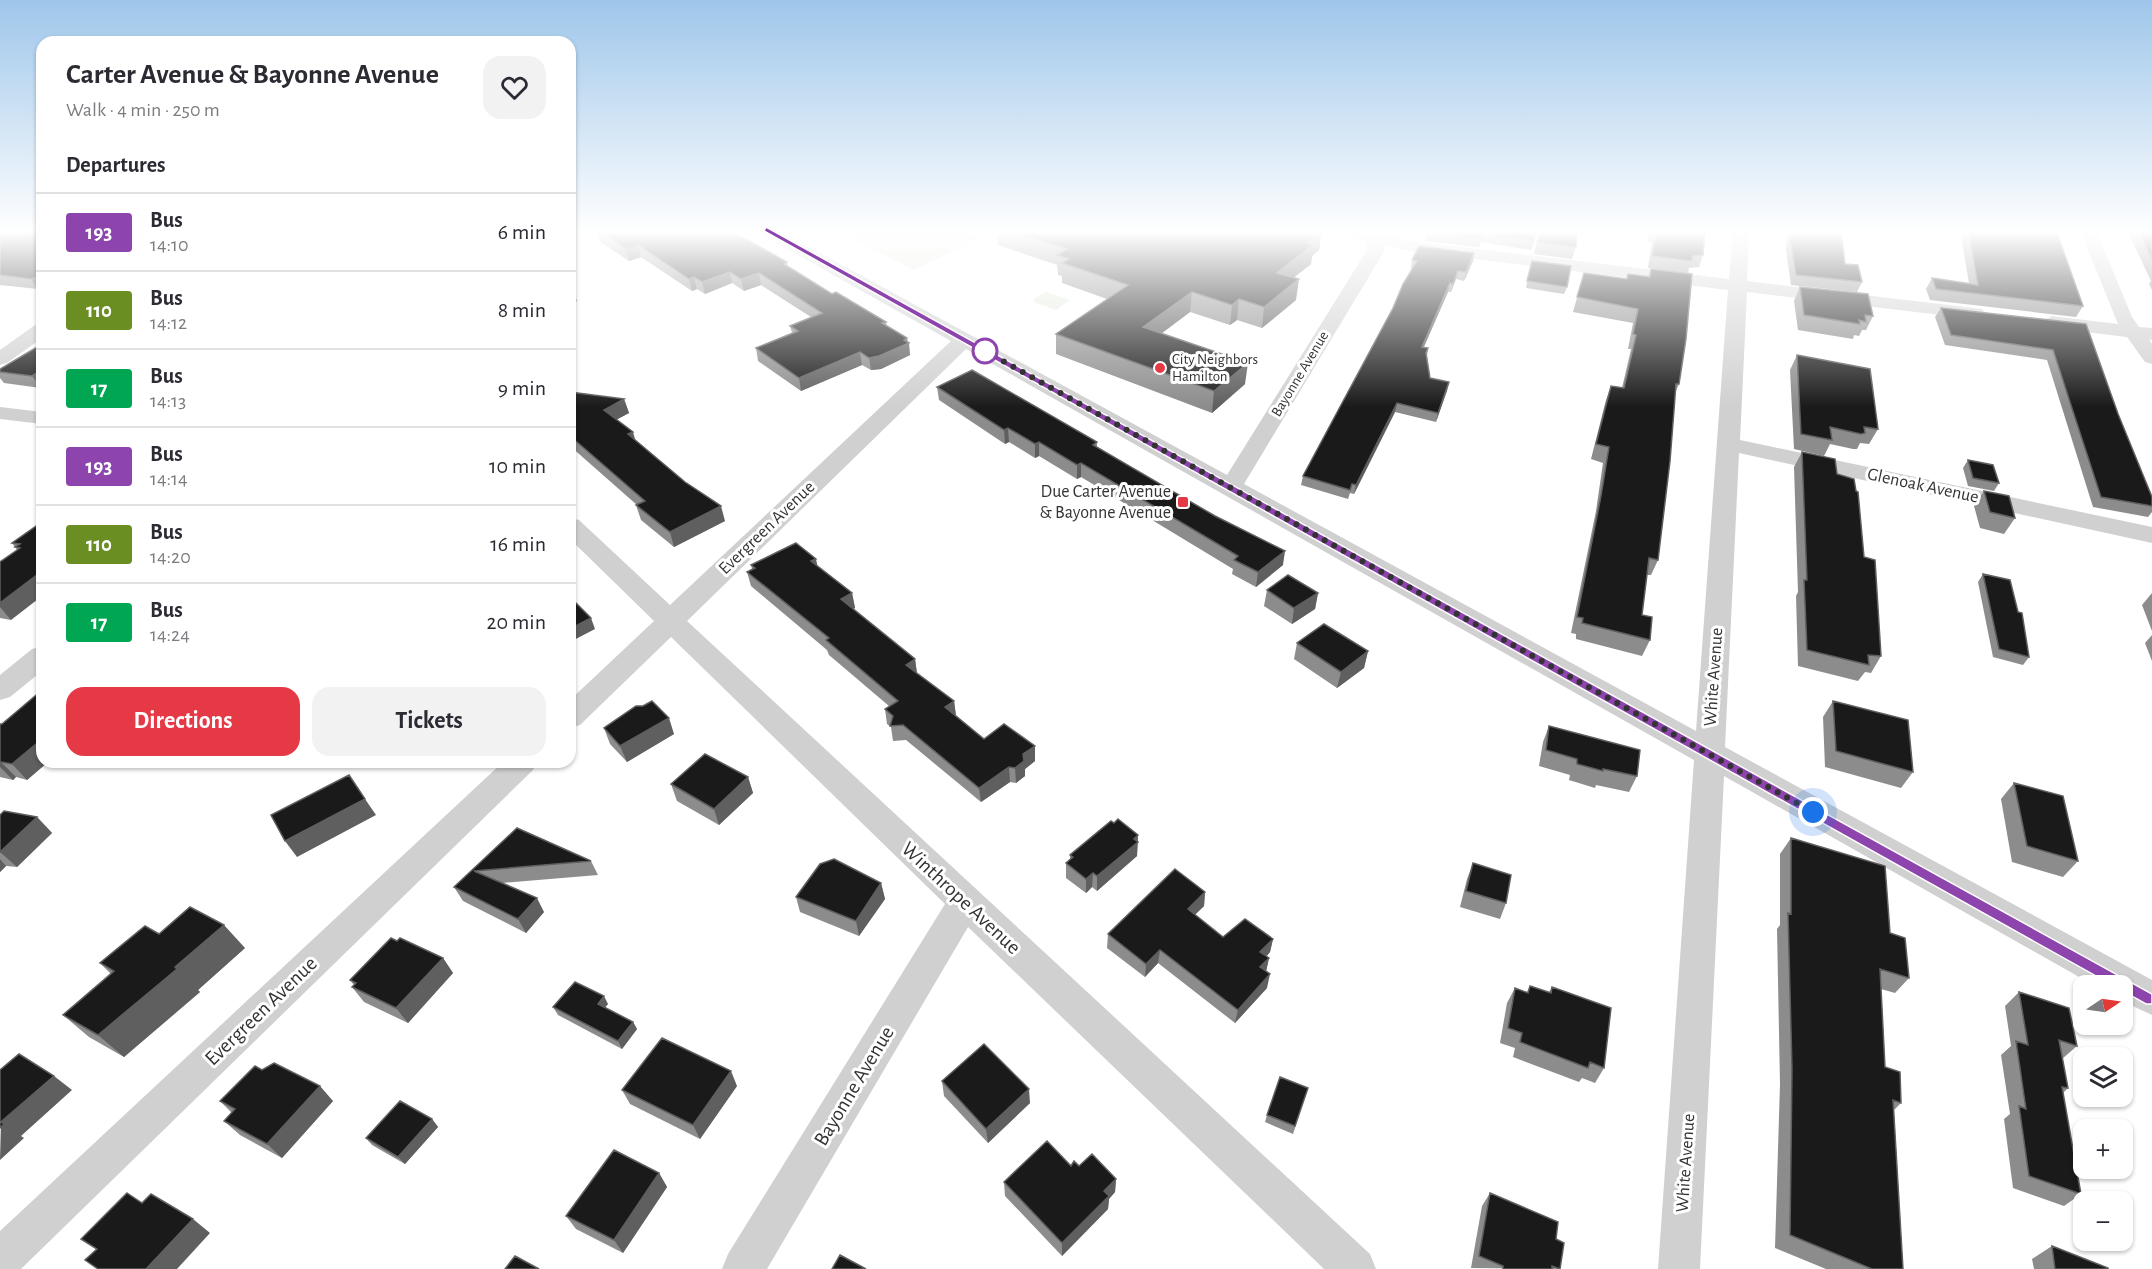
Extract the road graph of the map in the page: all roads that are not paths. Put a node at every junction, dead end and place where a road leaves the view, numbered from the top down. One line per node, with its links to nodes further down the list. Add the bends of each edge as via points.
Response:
1 (874, 289): 11 (street)
2 (1352, 289): 17 (street, Bayonne Avenue)
3 (1739, 289): 16 (street, White Avenue)
4 (1774, 289): 6 (street)
5 (2114, 289): 8 (street)
6 (1989, 315)
7 (2036, 320): 8 (street)
8 (2132, 332): 10 (street); 12 (street)
9 (36, 333): 13 (street)
10 (2152, 334)
11 (964, 339): 17 (street); 20 (street, Evergreen Avenue)
12 (2152, 358)
13 (0, 359)
14 (0, 413): 15 (street)
15 (36, 416)
16 (1729, 444): 19 (street, Glenoak Avenue); 24 (street, White Avenue)
17 (1231, 487): 24 (street)
18 (576, 531): 20 (street, Winthrope Avenue)
19 (2152, 536)
20 (671, 620): 23 (street, Evergreen Avenue); 26 (street, Winthrope Avenue)
21 (36, 661): 22 (street)
22 (0, 690)
23 (576, 711)
24 (1709, 755): 27 (street); 31 (street, White Avenue)
25 (516, 768): 28 (street, Evergreen Avenue)
26 (964, 902): 29 (street, Bayonne Avenue); 30 (street, Winthrope Avenue)
27 (2152, 999)
28 (0, 1260)
29 (743, 1269)
30 (1355, 1269)
31 (1679, 1269)

